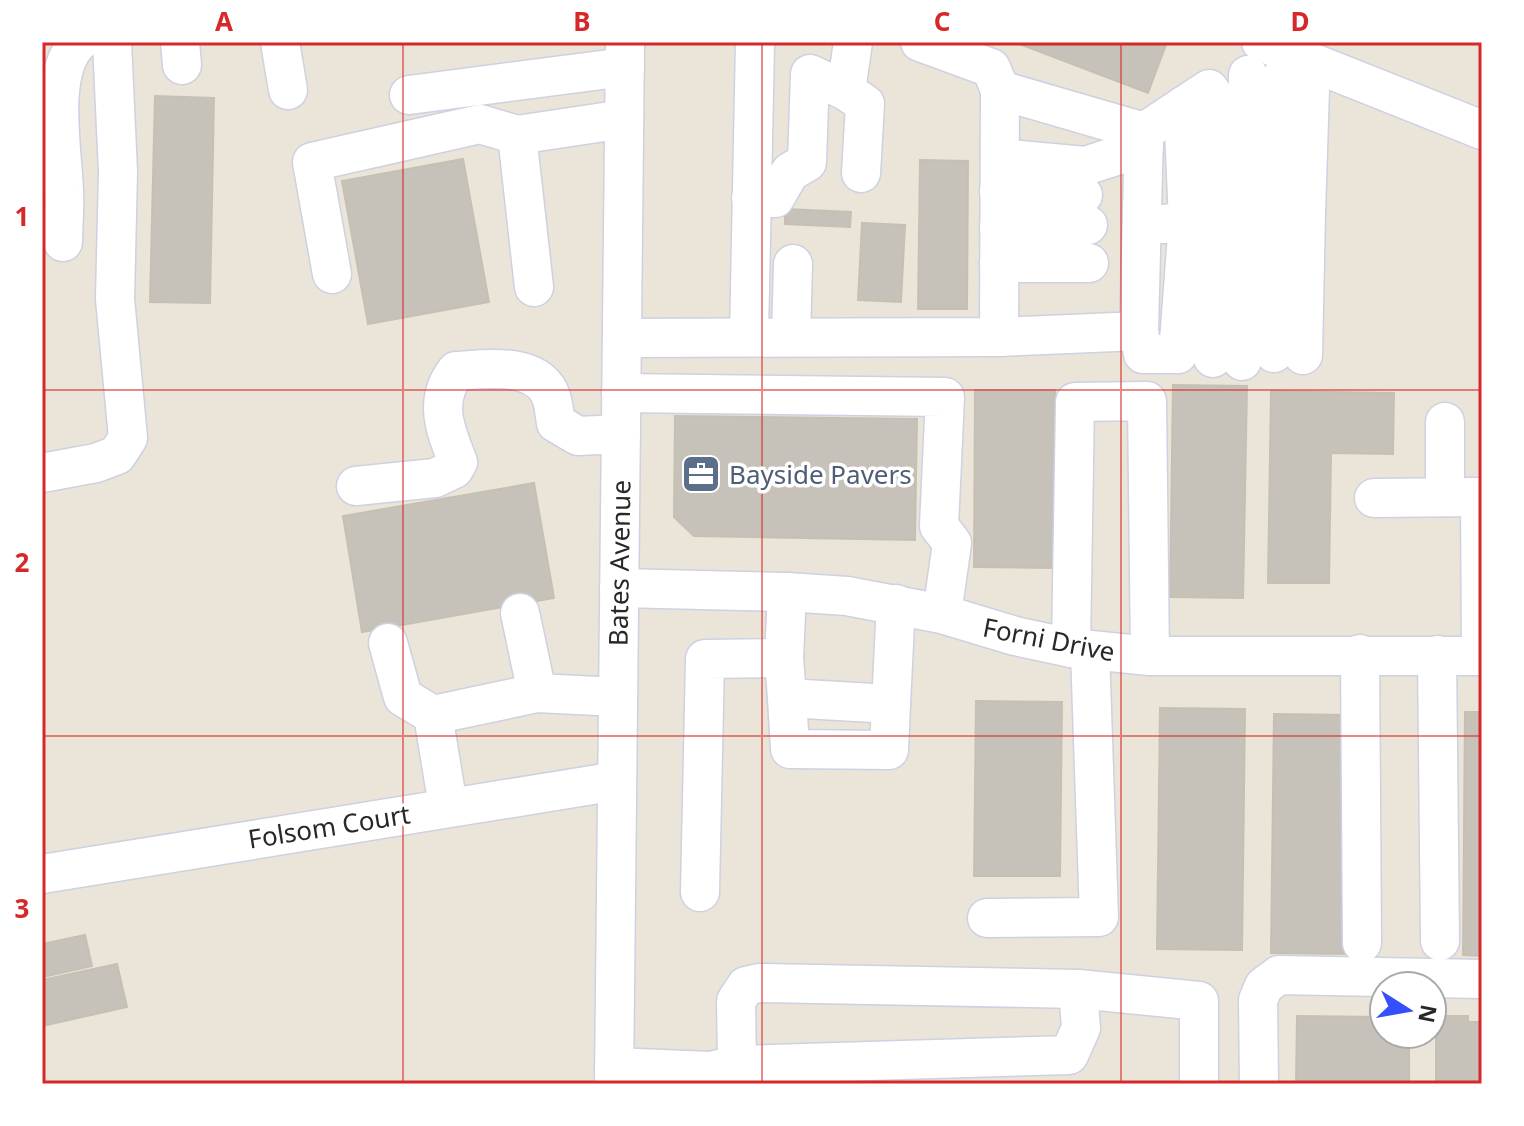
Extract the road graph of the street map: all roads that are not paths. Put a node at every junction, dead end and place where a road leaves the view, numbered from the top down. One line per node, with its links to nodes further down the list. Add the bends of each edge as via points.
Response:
1 (79, 42): 24 (street, via 69,51 58,123)
2 (112, 42): 37 (street, via 118,172 115,299 128,438 117,455)
3 (280, 42): 10 (street)
4 (755, 42): 19 (street)
5 (853, 42): 12 (street)
6 (920, 42): 11 (street, via 991,68)
7 (625, 55): 8 (street); 14 (street, Bates Avenue)
8 (551, 59): 13 (street)
9 (1275, 71): 15 (street); 22 (street); 22 (street)
10 (288, 90)
11 (1000, 90): 17 (street); 20 (street)
12 (846, 91): 18 (street, via 865,104); 19 (street, via 810,74 807,162 790,172 775,198)
13 (409, 95)
14 (624, 119): 16 (street); 33 (street, Bates Avenue)
15 (1482, 130)
16 (517, 135): 27 (street, via 480,124 312,162); 28 (street)
17 (1144, 139): 20 (street); 22 (street, via 1183,106); 23 (street)
18 (861, 173)
19 (751, 198): 30 (street)
20 (999, 210): 21 (street); 25 (street); 32 (street)
21 (1086, 210)
22 (1247, 217): 22 (street, via 1258,357); 23 (street); 29 (street, via 1178,354 1143,354)
23 (1142, 226): 29 (street)
24 (63, 242)
25 (1089, 263)
26 (793, 264): 31 (street)
27 (332, 274)
28 (534, 287)
29 (1139, 331): 32 (street)
30 (749, 337): 31 (street); 33 (street)
31 (791, 337): 32 (street)
32 (999, 337)
33 (622, 338): 34 (street, Bates Avenue)
34 (621, 393): 36 (street, Bates Avenue); 45 (street, via 945,397 939,526 952,543)
35 (1445, 422): 39 (street)
36 (621, 434): 38 (street, via 578,436 556,423 551,395 540,378 525,372 456,371 446,384 443,402 446,431 458,462 454,469 435,478); 41 (street, Bates Avenue)
37 (42, 473)
38 (356, 486)
39 (1469, 497): 40 (street); 51 (street)
40 (1374, 498)
41 (619, 588): 42 (street, Forni Drive); 54 (street, Bates Avenue)
42 (787, 592): 43 (street, Forni Drive); 52 (street)
43 (896, 604): 45 (street, Forni Drive); 56 (street)
44 (520, 613): 53 (street)
45 (942, 614): 47 (street, Forni Drive)
46 (388, 643): 57 (street, via 403,697)
47 (1081, 650): 50 (street, Forni Drive); 50 (street, via 1075,402 1147,401); 62 (street, via 1099,917)
48 (1360, 654): 49 (street, Forni Drive); 50 (street, Forni Drive); 64 (street)
49 (1437, 655): 51 (street, Forni Drive); 63 (street)
50 (1150, 656)
51 (1481, 656)
52 (784, 658): 55 (street); 61 (street, via 705,659)
53 (537, 693): 54 (street); 57 (street)
54 (618, 697): 58 (street, Bates Avenue)
55 (787, 698): 56 (street); 56 (street, via 790,749 889,750)
56 (891, 704)
57 (433, 715): 59 (street)
58 (617, 781): 59 (street, Folsom Court); 68 (street, Bates Avenue)
59 (448, 806): 60 (street, Folsom Court)
60 (42, 874)
61 (700, 892)
62 (987, 918)
63 (1440, 941)
64 (1362, 943)
65 (1482, 979): 70 (street, via 1279,975 1264,986 1258,1000)
66 (1078, 989): 67 (street, via 1081,1028 1069,1055); 67 (street, via 746,986 736,1001); 69 (street, via 1199,1001)
67 (719, 1073): 68 (street)
68 (614, 1075)
69 (1199, 1084)
70 (1259, 1084)

